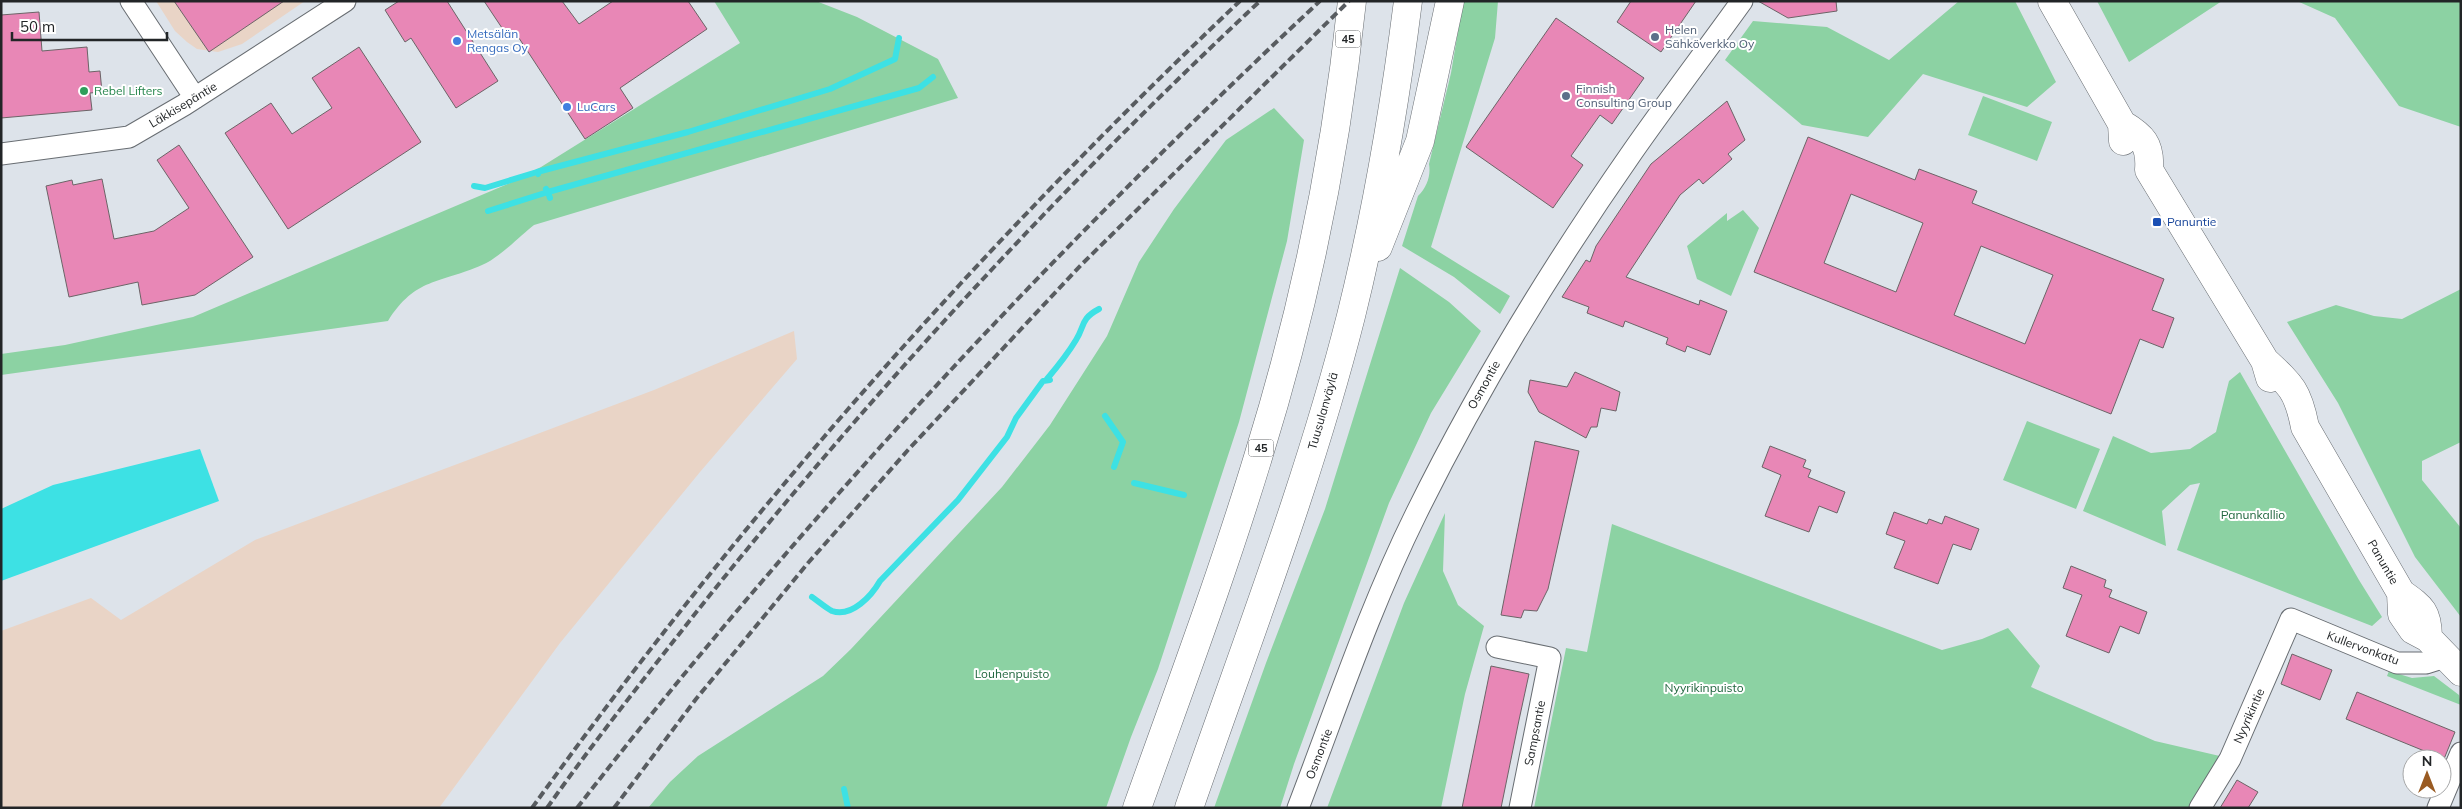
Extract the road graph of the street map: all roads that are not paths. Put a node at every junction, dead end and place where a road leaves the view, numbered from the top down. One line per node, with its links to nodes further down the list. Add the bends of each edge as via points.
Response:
1 (131, 1): 8 (street)
2 (344, 1): 8 (street, Läkkisepäntie)
3 (1352, 1): 15 (main road, 45, via 1331,162 1305,285 1260,453)
4 (1742, 1): 17 (street, Osmontie, via 1632,152 1547,280 1463,424 1415,515 1377,600)
5 (2052, 1): 13 (main road, Panuntie, via 2122,124 2123,143 2134,164 2149,170 2265,360 2290,384 2301,404 2305,427 2401,593 2424,612)
6 (1449, 6): 10 (main road, via 1420,141)
7 (1407, 13): 10 (main road, Tuusulanväylä, via 1382,164)
8 (195, 98): 9 (street, Läkkisepäntie, via 129,137)
9 (1, 154)
10 (1351, 316): 16 (main road, Tuusulanväylä, via 1306,470)
11 (2291, 619): 13 (street, Kullervonkatu, via 2397,663 2426,663); 19 (street, Nyyrikintie, via 2230,759)
12 (1497, 647): 18 (street, Sampsantie, via 1550,658)
13 (2445, 656)
14 (2461, 753): 20 (street)
15 (1137, 808)
16 (1189, 808)
17 (1298, 808)
18 (1520, 808)
19 (2200, 808)
20 (2438, 808)

